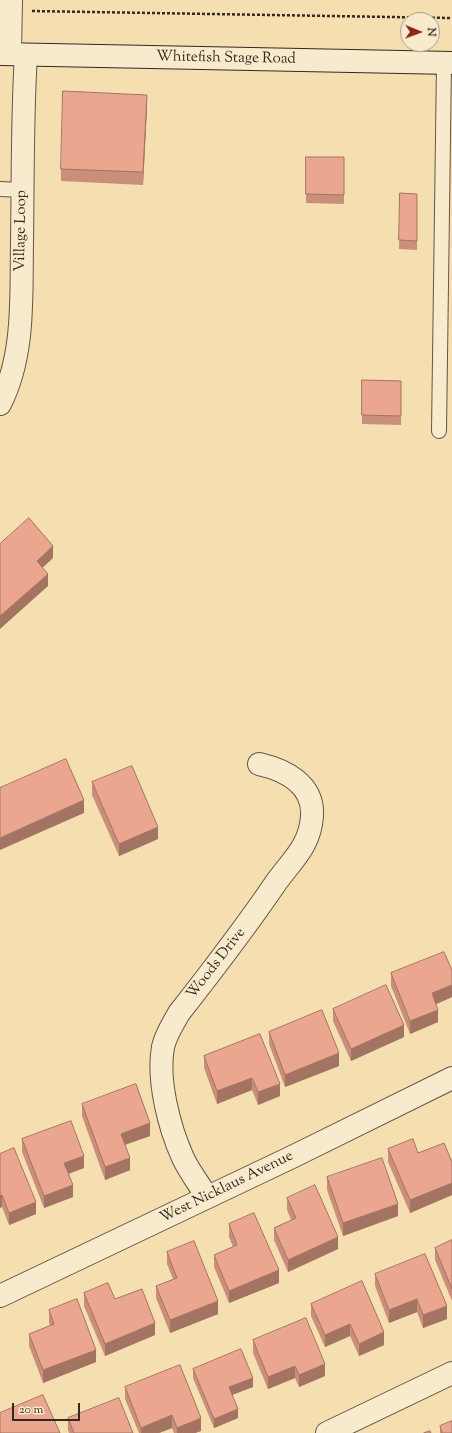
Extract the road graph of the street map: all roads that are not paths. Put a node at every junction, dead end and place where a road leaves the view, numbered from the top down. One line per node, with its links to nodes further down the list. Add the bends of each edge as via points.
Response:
1 (11, 6): 2 (street, Village Loop)
2 (12, 54): 3 (street, Whitefish Stage Road); 5 (street, Village Loop)
3 (448, 63): 7 (lane)
4 (0, 190): 5 (lane)
5 (23, 190): 6 (street, Village Loop, via 18,345 14,369)
6 (0, 404)
7 (439, 431)
8 (259, 764): 10 (street, Woods Drive, via 273,767 295,778 303,786 309,796 312,816 307,837 290,867 179,1013 164,1045 161,1061 171,1123 183,1158)
9 (452, 1078): 10 (street, West Nicklaus Avenue)
10 (207, 1197): 11 (street, West Nicklaus Avenue)
11 (0, 1296)
12 (452, 1373): 13 (street)
13 (328, 1433)

